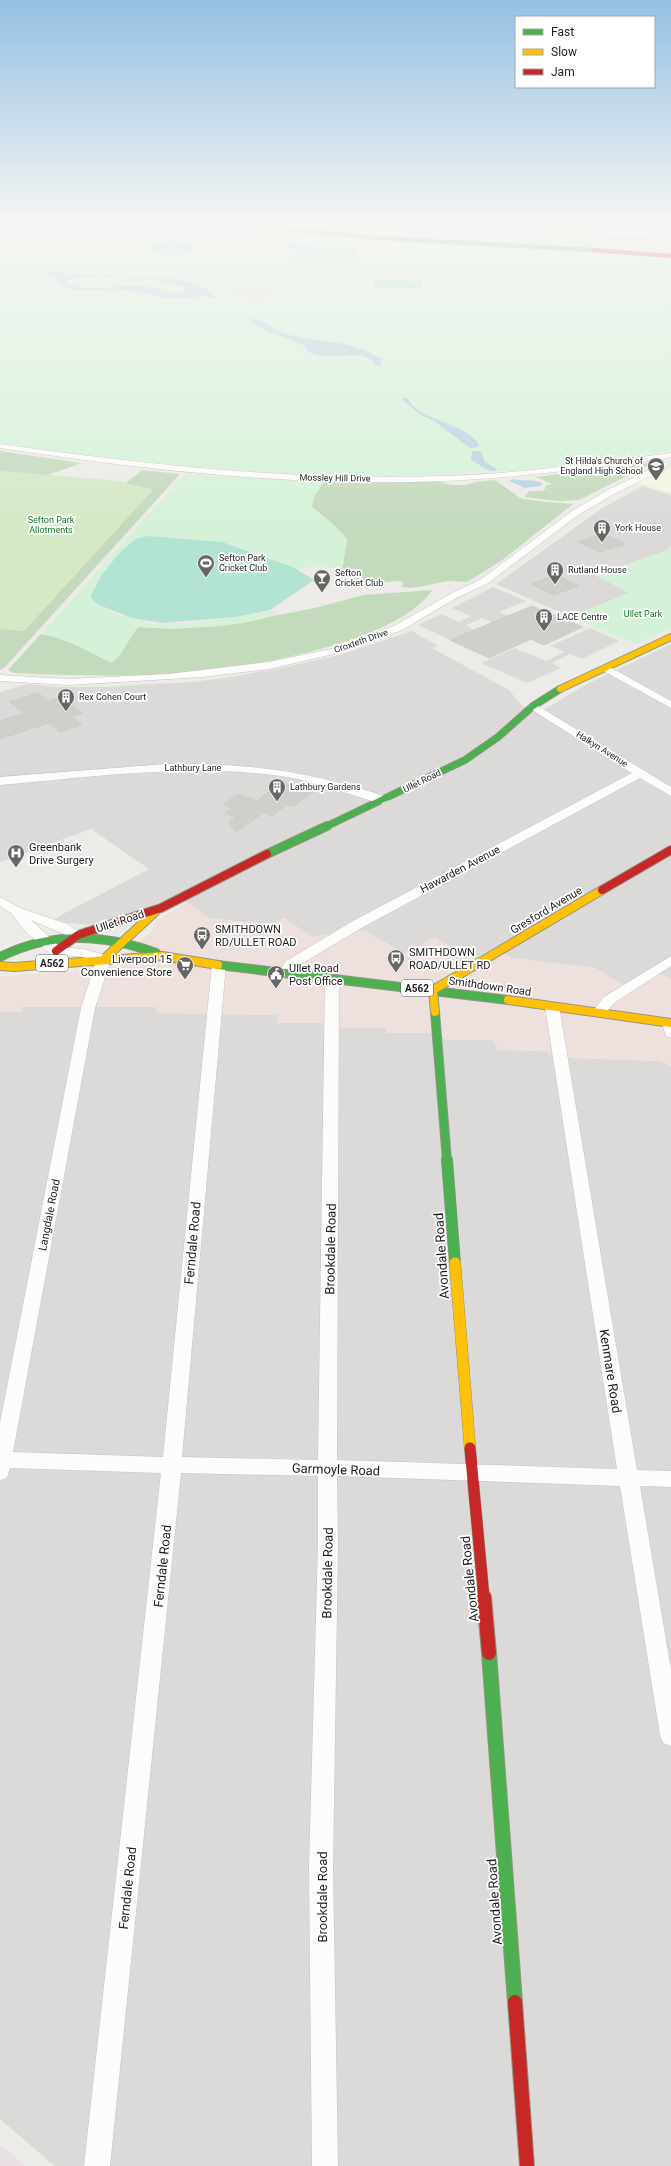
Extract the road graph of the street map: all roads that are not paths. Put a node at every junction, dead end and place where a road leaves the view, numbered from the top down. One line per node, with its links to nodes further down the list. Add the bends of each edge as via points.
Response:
1 (0, 446): 3 (street, Mossley Hill Drive, via 93,461 190,472 328,478 455,478 505,475 598,466)
2 (671, 455): 3 (street, Mossley Hill Drive)
3 (654, 457): 6 (street, Croxteth Drive, via 663,464 662,467 616,488 562,521 529,549 484,581 455,594 405,625 361,642 290,662 225,673 102,681 26,682)
4 (671, 637): 5 (main road, Ullet Road)
5 (606, 668): 7 (street); 8 (main road, Ullet Road, via 554,692)
6 (0, 678)
7 (671, 705)
8 (533, 706): 9 (street, Halkyn Avenue); 12 (main road, Ullet Road, via 498,737 465,760)
9 (640, 773): 11 (street, Halkyn Avenue); 27 (street, Hawarden Avenue, via 358,924 291,964)
10 (0, 781): 12 (street, Lathbury Lane, via 141,768 211,767 300,776)
11 (671, 792)
12 (383, 800): 15 (main road, Ullet Road, via 248,863)
13 (671, 850): 29 (main road, Gresford Avenue)
14 (0, 901): 16 (street)
15 (161, 908): 17 (main road, Ullet Road); 18 (main road, Ullet Road)
16 (14, 909): 17 (street, via 62,926); 19 (street)
17 (78, 935): 18 (main road, Smithdown Road / A562); 19 (main road, Smithdown Road / A562); 20 (main road, Ullet Road)
18 (124, 940): 21 (main road, Smithdown Road / A562); 23 (main road, Ullet Road)
19 (45, 942): 20 (street); 22 (main road, Smithdown Road / A562)
20 (56, 951): 23 (street, via 83,953)
21 (162, 956): 23 (main road, Smithdown Road / A562); 25 (main road, Smithdown Road / A562)
22 (0, 957)
23 (104, 959): 26 (main road, Smithdown Road / A562); 33 (street, Langdale Road, via 88,1008)
24 (671, 960): 31 (street, via 609,1000)
25 (219, 965): 27 (main road, Smithdown Road / A562); 34 (street, Ferndale Road)
26 (0, 966)
27 (286, 972): 28 (main road, Smithdown Road / A562)
28 (332, 979): 29 (main road, Smithdown Road / A562); 35 (street, Brookdale Road)
29 (433, 990): 30 (main road, Smithdown Road / A562); 36 (main road, Avondale Road)
30 (552, 1006): 31 (main road, Smithdown Road / A562); 37 (street, Kenmare Road)
31 (599, 1012): 32 (main road, Smithdown Road / A562)
32 (670, 1026)
33 (1, 1464): 34 (street, Garmoyle Road)
34 (172, 1466): 35 (street, Garmoyle Road); 40 (street, Ferndale Road)
35 (328, 1468): 36 (street, Garmoyle Road); 41 (street, Brookdale Road, via 322,1868)
36 (472, 1474): 37 (street, Garmoyle Road); 42 (main road, Avondale Road, via 483,1575)
37 (628, 1478): 38 (street, Garmoyle Road); 39 (street, Kenmare Road)
38 (671, 1479)
39 (671, 1735)
40 (97, 2166)
41 (325, 2166)
42 (527, 2166)

